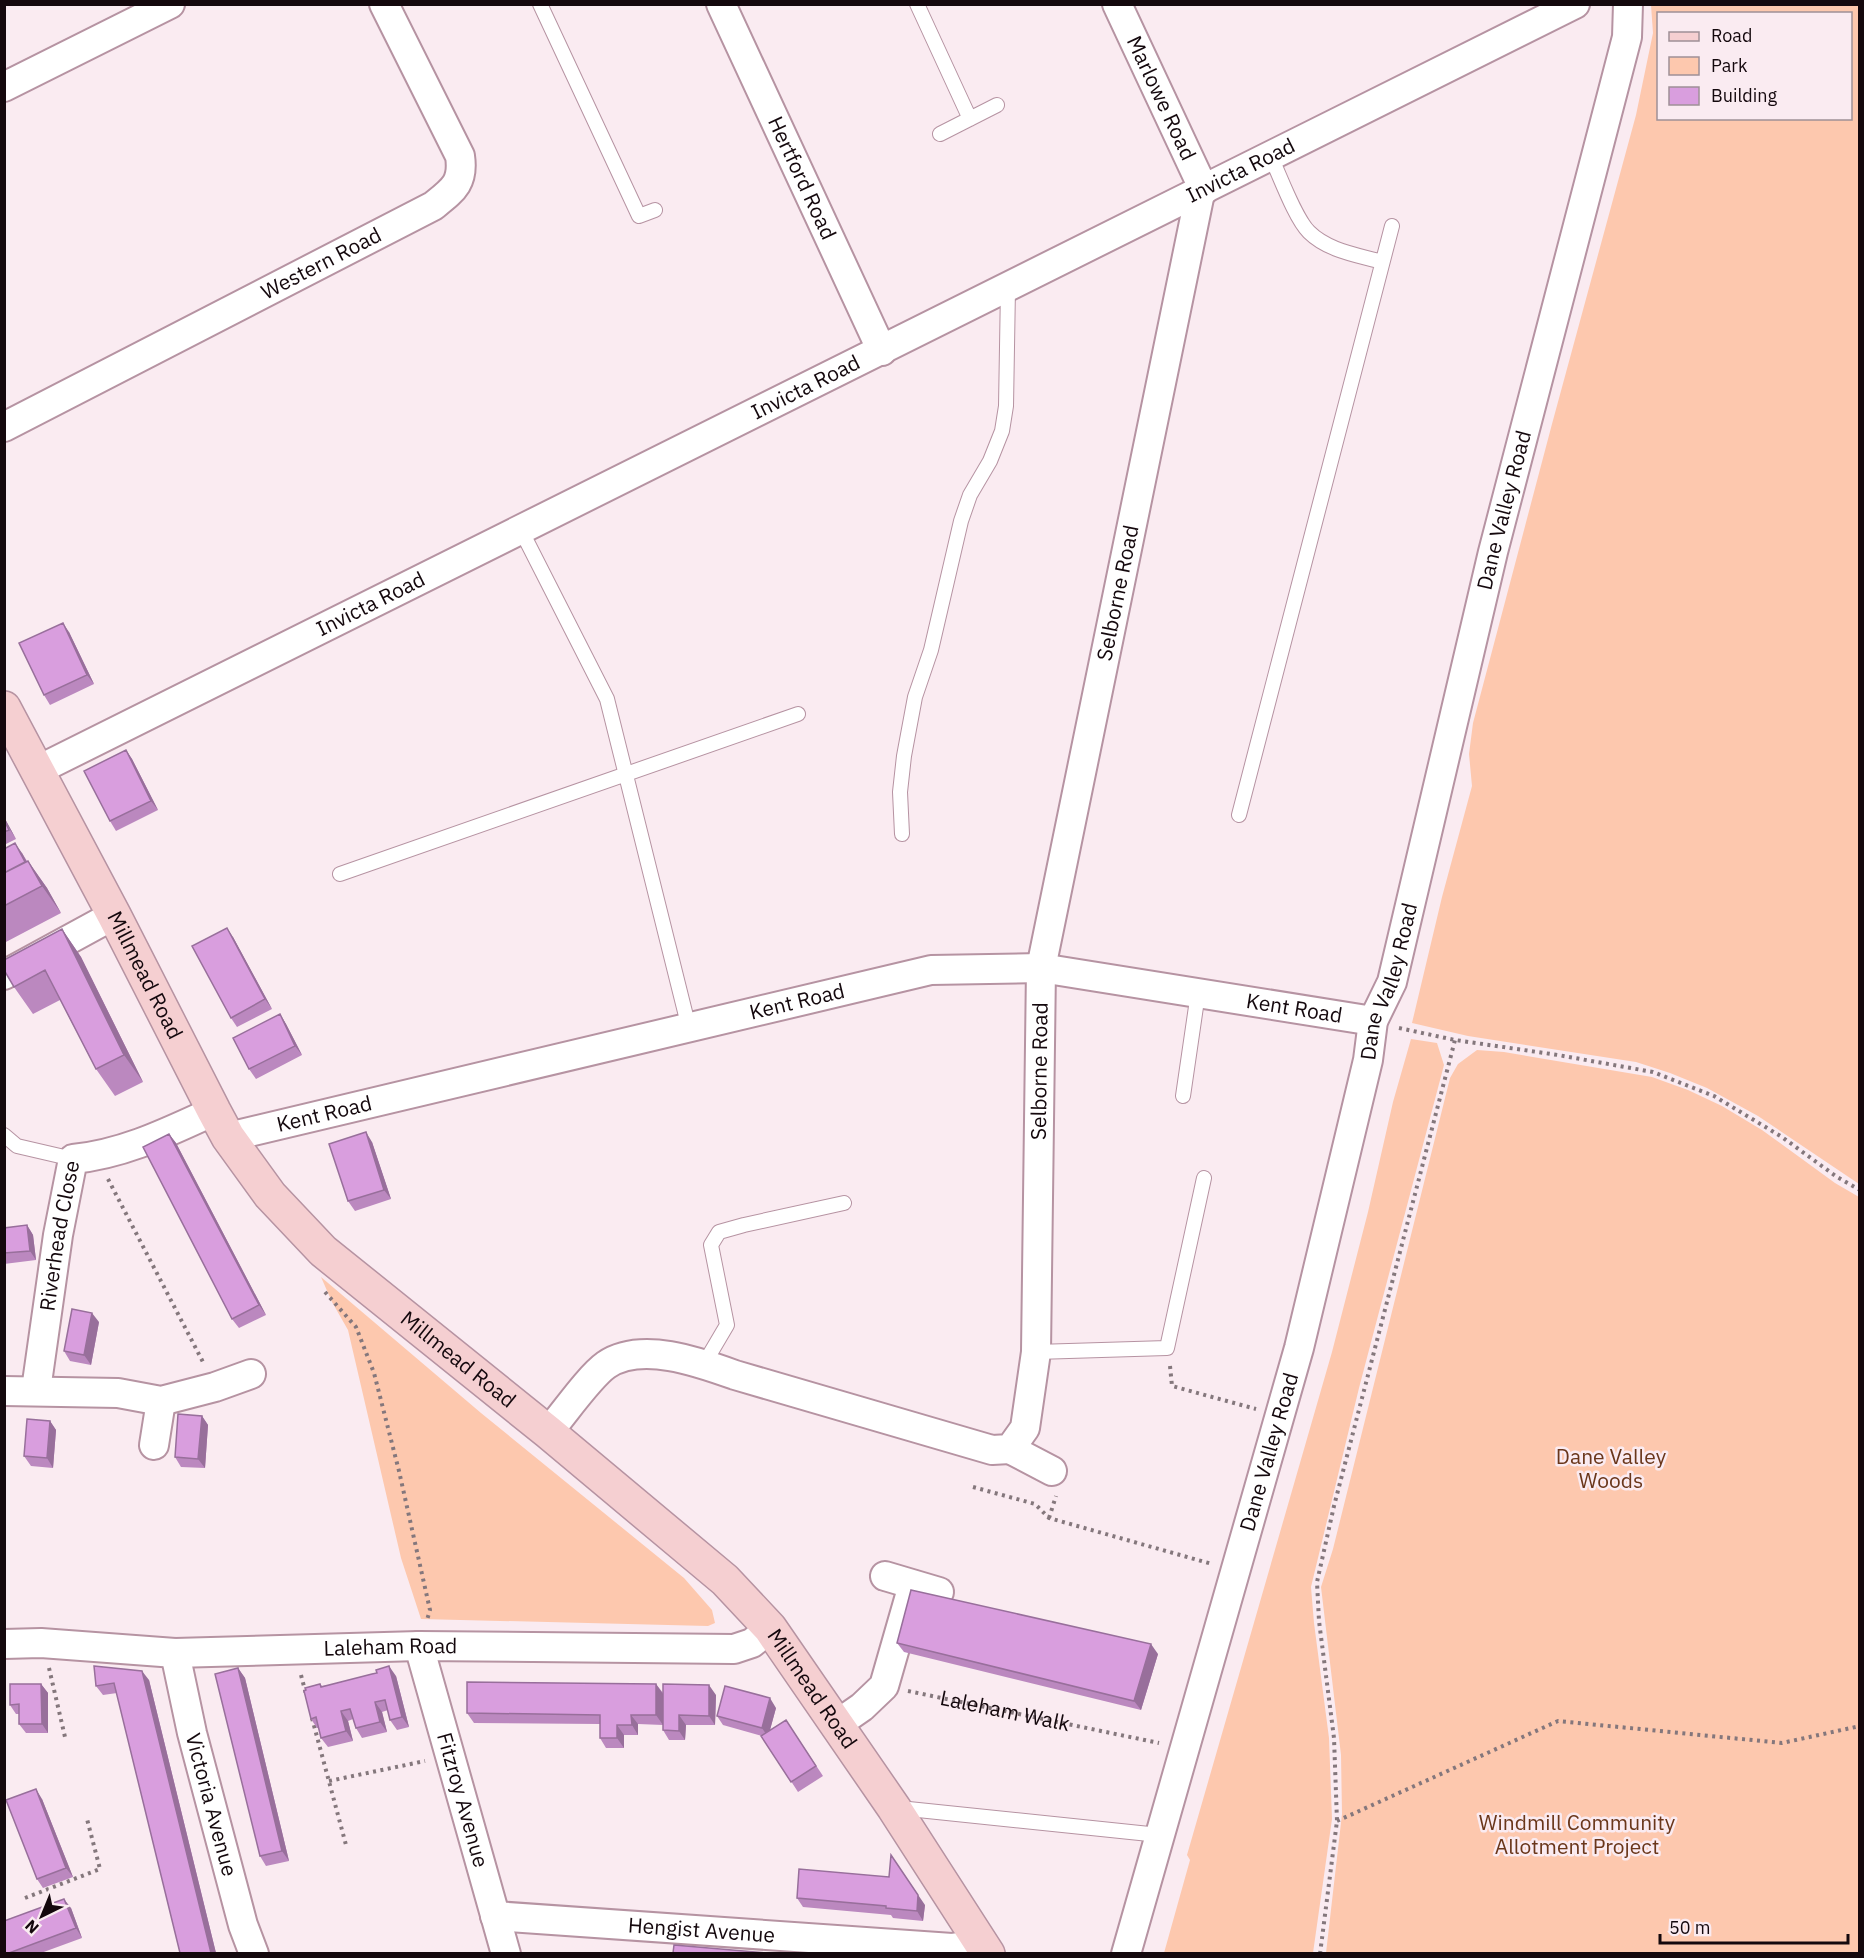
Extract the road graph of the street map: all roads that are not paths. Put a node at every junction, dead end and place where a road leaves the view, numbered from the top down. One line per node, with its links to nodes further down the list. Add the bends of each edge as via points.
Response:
1 (170, 4): 9 (street)
2 (384, 4): 20 (street, Western Road, via 460,156 459,182 433,206)
3 (540, 4): 15 (lane, via 639,216)
4 (721, 4): 19 (street, Hertford Road)
5 (917, 4): 11 (lane)
6 (1118, 4): 14 (street, Marlowe Road)
7 (1575, 4): 13 (street, Invicta Road)
8 (1628, 4): 33 (street, Dane Valley Road, via 1627,37 1492,552 1392,982)
9 (4, 87)
10 (997, 105): 11 (lane)
11 (970, 119): 12 (lane)
12 (940, 134)
13 (1271, 157): 14 (street, Invicta Road); 17 (lane, via 1308,232 1331,247)
14 (1202, 192): 18 (street, Invicta Road); 30 (street, Selborne Road)
15 (655, 210)
16 (1392, 226): 17 (lane)
17 (1382, 262): 26 (lane)
18 (1008, 288): 19 (street, Invicta Road); 27 (lane, via 1002,431 961,521 931,650 915,697 900,792)
19 (882, 351): 21 (street, Invicta Road)
20 (4, 427)
21 (521, 530): 24 (street, Invicta Road); 25 (lane, via 606,699)
22 (4, 708): 24 (main road, Millmead Road)
23 (798, 714): 25 (lane)
24 (36, 771): 29 (main road, Millmead Road)
25 (625, 773): 28 (lane); 34 (lane)
26 (1239, 815)
27 (903, 834)
28 (340, 874)
29 (114, 915): 31 (street); 36 (main road, Millmead Road)
30 (1041, 968): 32 (street, Kent Road); 34 (street, Kent Road, via 932,970); 41 (street, Selborne Road)
31 (4, 975)
32 (1198, 993): 33 (street, Kent Road); 35 (lane)
33 (1373, 1021): 58 (street, Dane Valley Road, via 1366,1072 1299,1348)
34 (688, 1028): 36 (street, Kent Road)
35 (1183, 1096)
36 (221, 1124): 38 (street, Riverhead Close); 47 (main road, Millmead Road, via 270,1196 323,1251)
37 (4, 1135): 38 (lane, via 17,1146)
38 (85, 1158): 44 (street, Riverhead Close, via 58,1235)
39 (1204, 1178): 41 (lane, via 1167,1348)
40 (844, 1203): 42 (lane, via 719,1232 711,1245 727,1325)
41 (1036, 1352): 49 (street, Selborne Road, via 1025,1428)
42 (704, 1364): 47 (street, via 648,1353 625,1356 605,1365); 49 (street, via 992,1450)
43 (251, 1374): 46 (street)
44 (36, 1390): 45 (street); 46 (street, via 118,1393)
45 (4, 1391)
46 (161, 1401): 48 (street)
47 (548, 1432): 52 (main road, Millmead Road, via 725,1580)
48 (154, 1445)
49 (1010, 1449): 50 (street)
50 (1052, 1471)
51 (885, 1576): 56 (street, via 926,1588 884,1686)
52 (770, 1628): 54 (street, Laleham Road, via 753,1643 734,1649); 56 (main road, Millmead Road)
53 (4, 1644): 55 (street, Laleham Road)
54 (419, 1646): 55 (street, Laleham Road); 59 (street, Fitzroy Avenue)
55 (175, 1653): 61 (street, Victoria Avenue, via 192,1733)
56 (836, 1725): 57 (main road, Millmead Road)
57 (894, 1808): 58 (lane); 60 (main road, Millmead Road)
58 (1159, 1835): 63 (street, Dane Valley Road)
59 (495, 1916): 60 (street, Hengist Avenue, via 952,1948); 62 (street, Fitzroy Avenue)
60 (983, 1945)
61 (254, 1953)
62 (506, 1953)
63 (1126, 1953)

